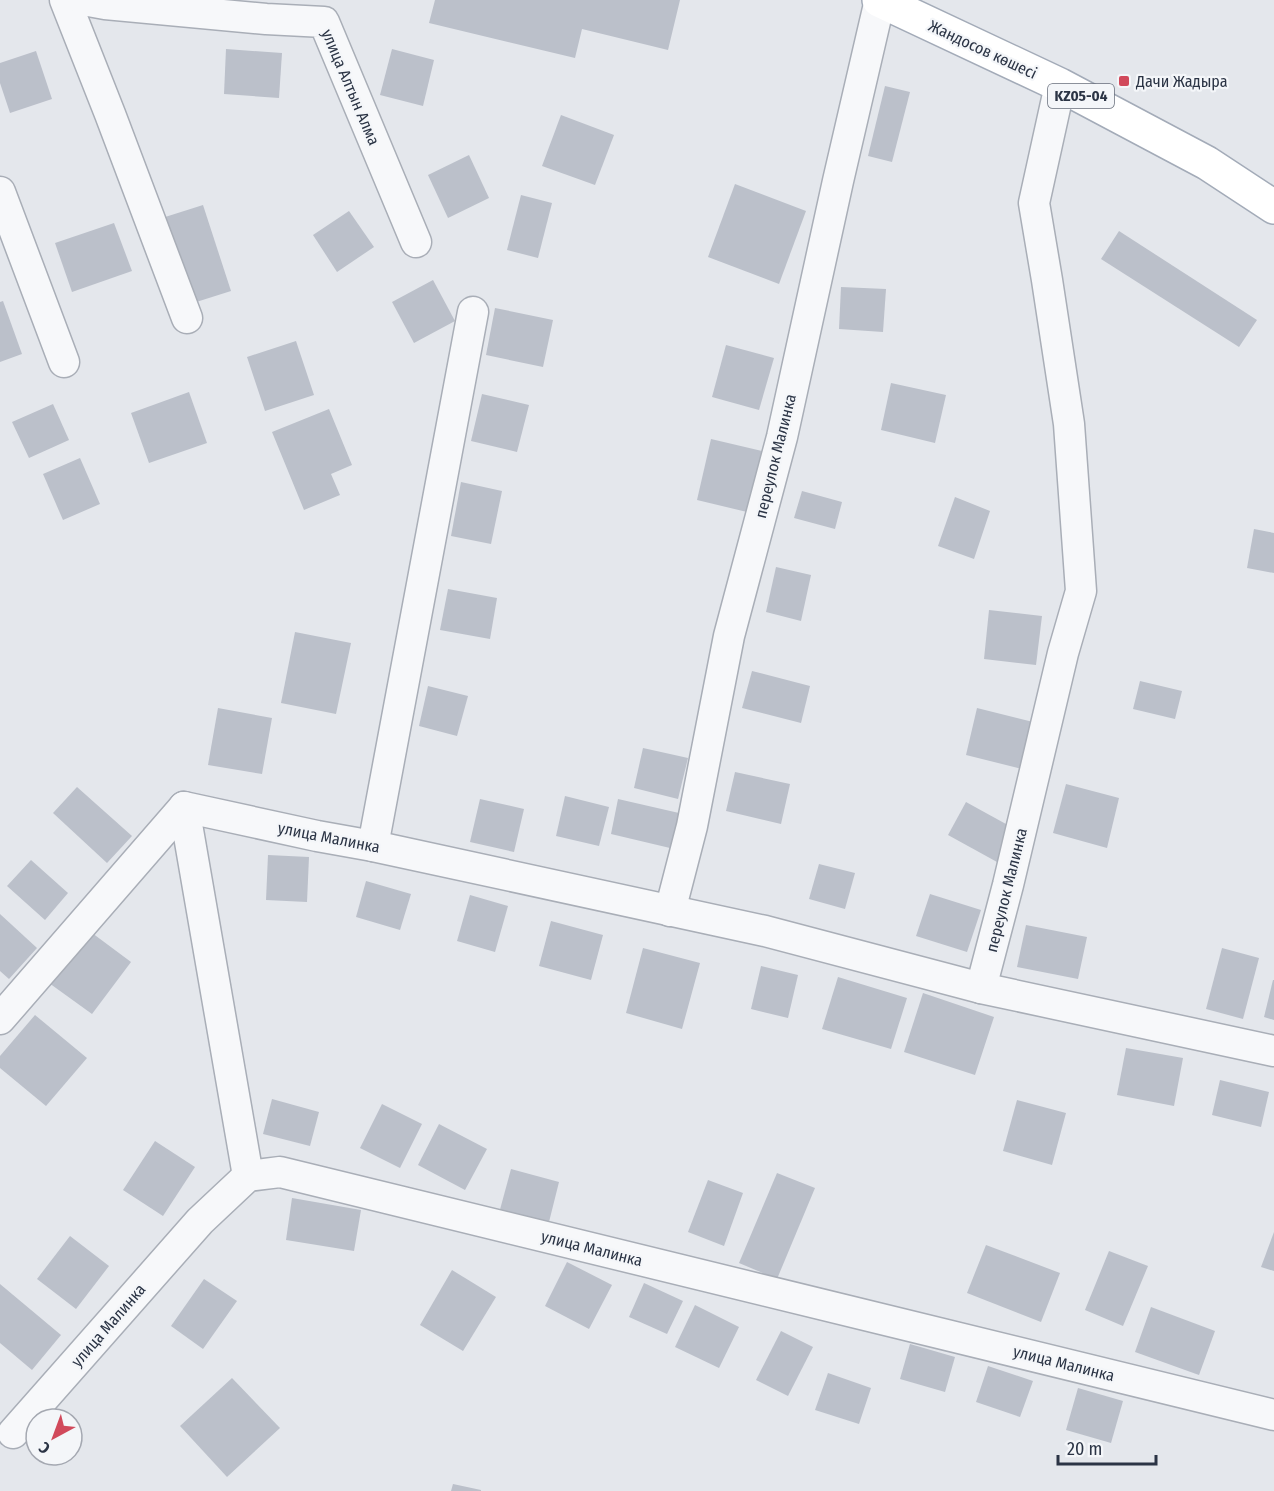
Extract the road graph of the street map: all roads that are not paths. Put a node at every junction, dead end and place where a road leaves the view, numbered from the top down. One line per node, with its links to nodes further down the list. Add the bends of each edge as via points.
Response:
1 (65, 0): 9 (street)
2 (83, 0): 7 (street, улица Алтын Алма, via 324,22)
3 (880, 0): 4 (main road, Жандосов көшесі / KZ05-04); 13 (street, переулок Малинка, via 782,437 729,636 692,826)
4 (1060, 85): 6 (main road, Жандосов көшесі / KZ05-04, via 1207,163); 14 (street, переулок Малинка, via 1034,203 1069,424 1081,591)
5 (0, 192): 10 (street)
6 (1274, 207)
7 (416, 242)
8 (473, 312): 12 (street)
9 (188, 318)
10 (64, 362)
11 (184, 807): 12 (street, улица Малинка); 15 (street); 17 (street)
12 (373, 846): 13 (street, улица Малинка)
13 (670, 911): 14 (street, улица Малинка, via 765,931)
14 (981, 988): 16 (street, улица Малинка)
15 (0, 1019)
16 (1274, 1051)
17 (248, 1176): 18 (street, улица Малинка, via 280,1172); 19 (street, улица Малинка, via 200,1221)
18 (1274, 1414)
19 (13, 1433)

